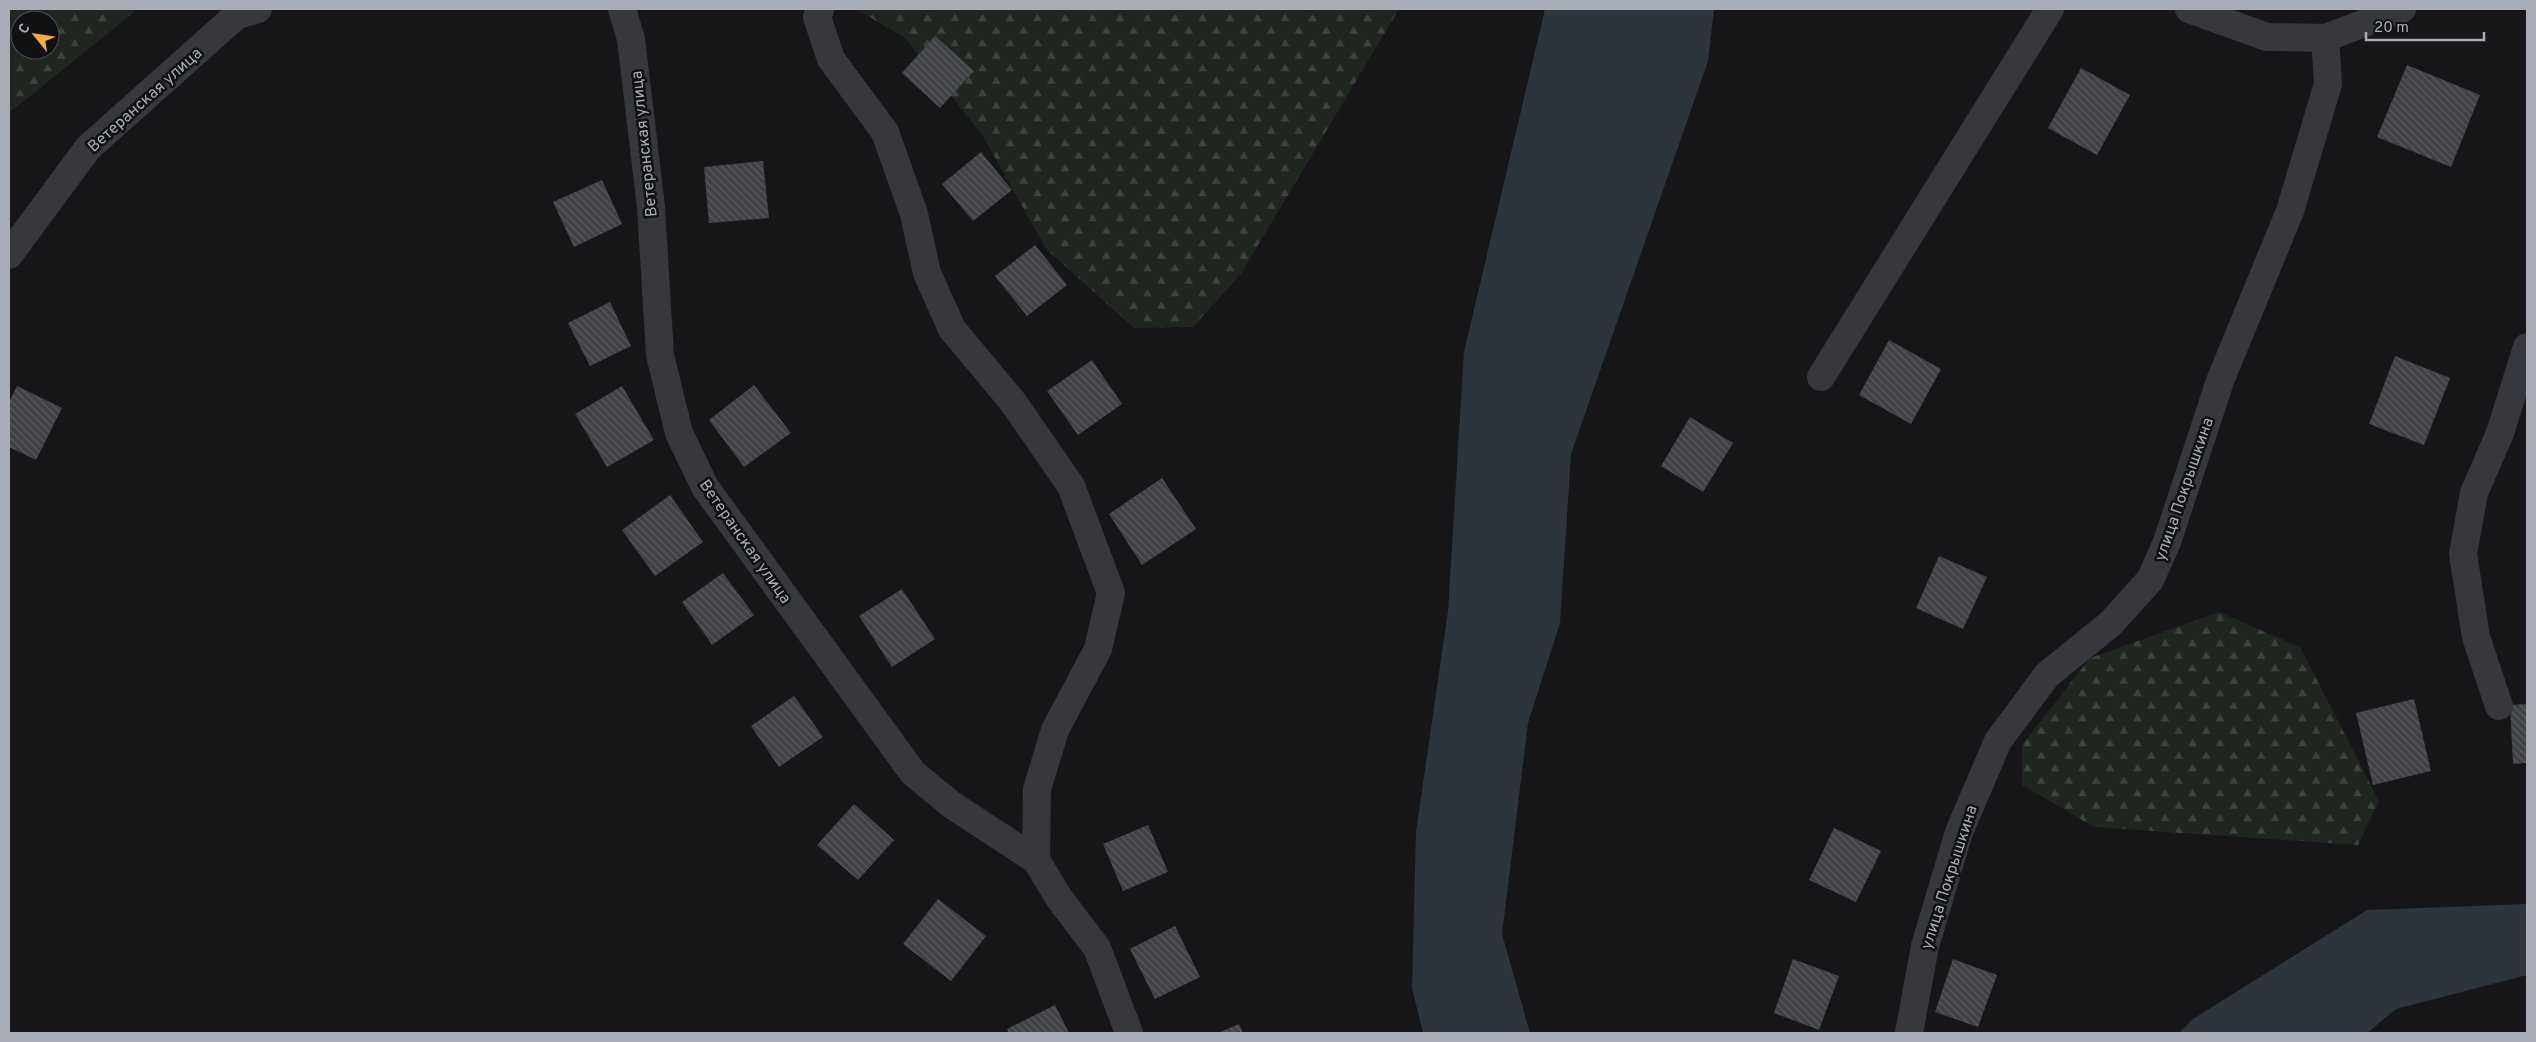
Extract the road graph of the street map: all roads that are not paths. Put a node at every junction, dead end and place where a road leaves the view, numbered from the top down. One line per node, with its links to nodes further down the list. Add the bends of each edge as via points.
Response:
1 (258, 9): 8 (street, Ветеранская улица, via 237,15 88,148)
2 (622, 9): 12 (street, Ветеранская улица, via 631,39 651,207 660,355 679,433 705,487 914,773 952,805)
3 (820, 9): 12 (street, via 817,17 831,59 885,132 914,214 927,273 952,329 1013,402 1071,486 1111,593 1098,650 1055,730 1036,789)
4 (2050, 9): 10 (street)
5 (2189, 9): 7 (street, via 2266,37)
6 (2402, 9): 7 (street)
7 (2325, 38): 14 (street, улица Покрышкина, via 2328,84 2290,211 2220,382 2167,542 2150,580 2110,624 2047,674 1998,741 1959,832 1925,946)
8 (9, 255)
9 (2527, 347): 11 (street, via 2500,433 2474,493 2463,554 2476,637)
10 (1821, 377)
11 (2499, 706)
12 (1036, 860): 13 (street, Ветеранская улица, via 1059,898 1097,948)
13 (1129, 1033)
14 (1909, 1033)

